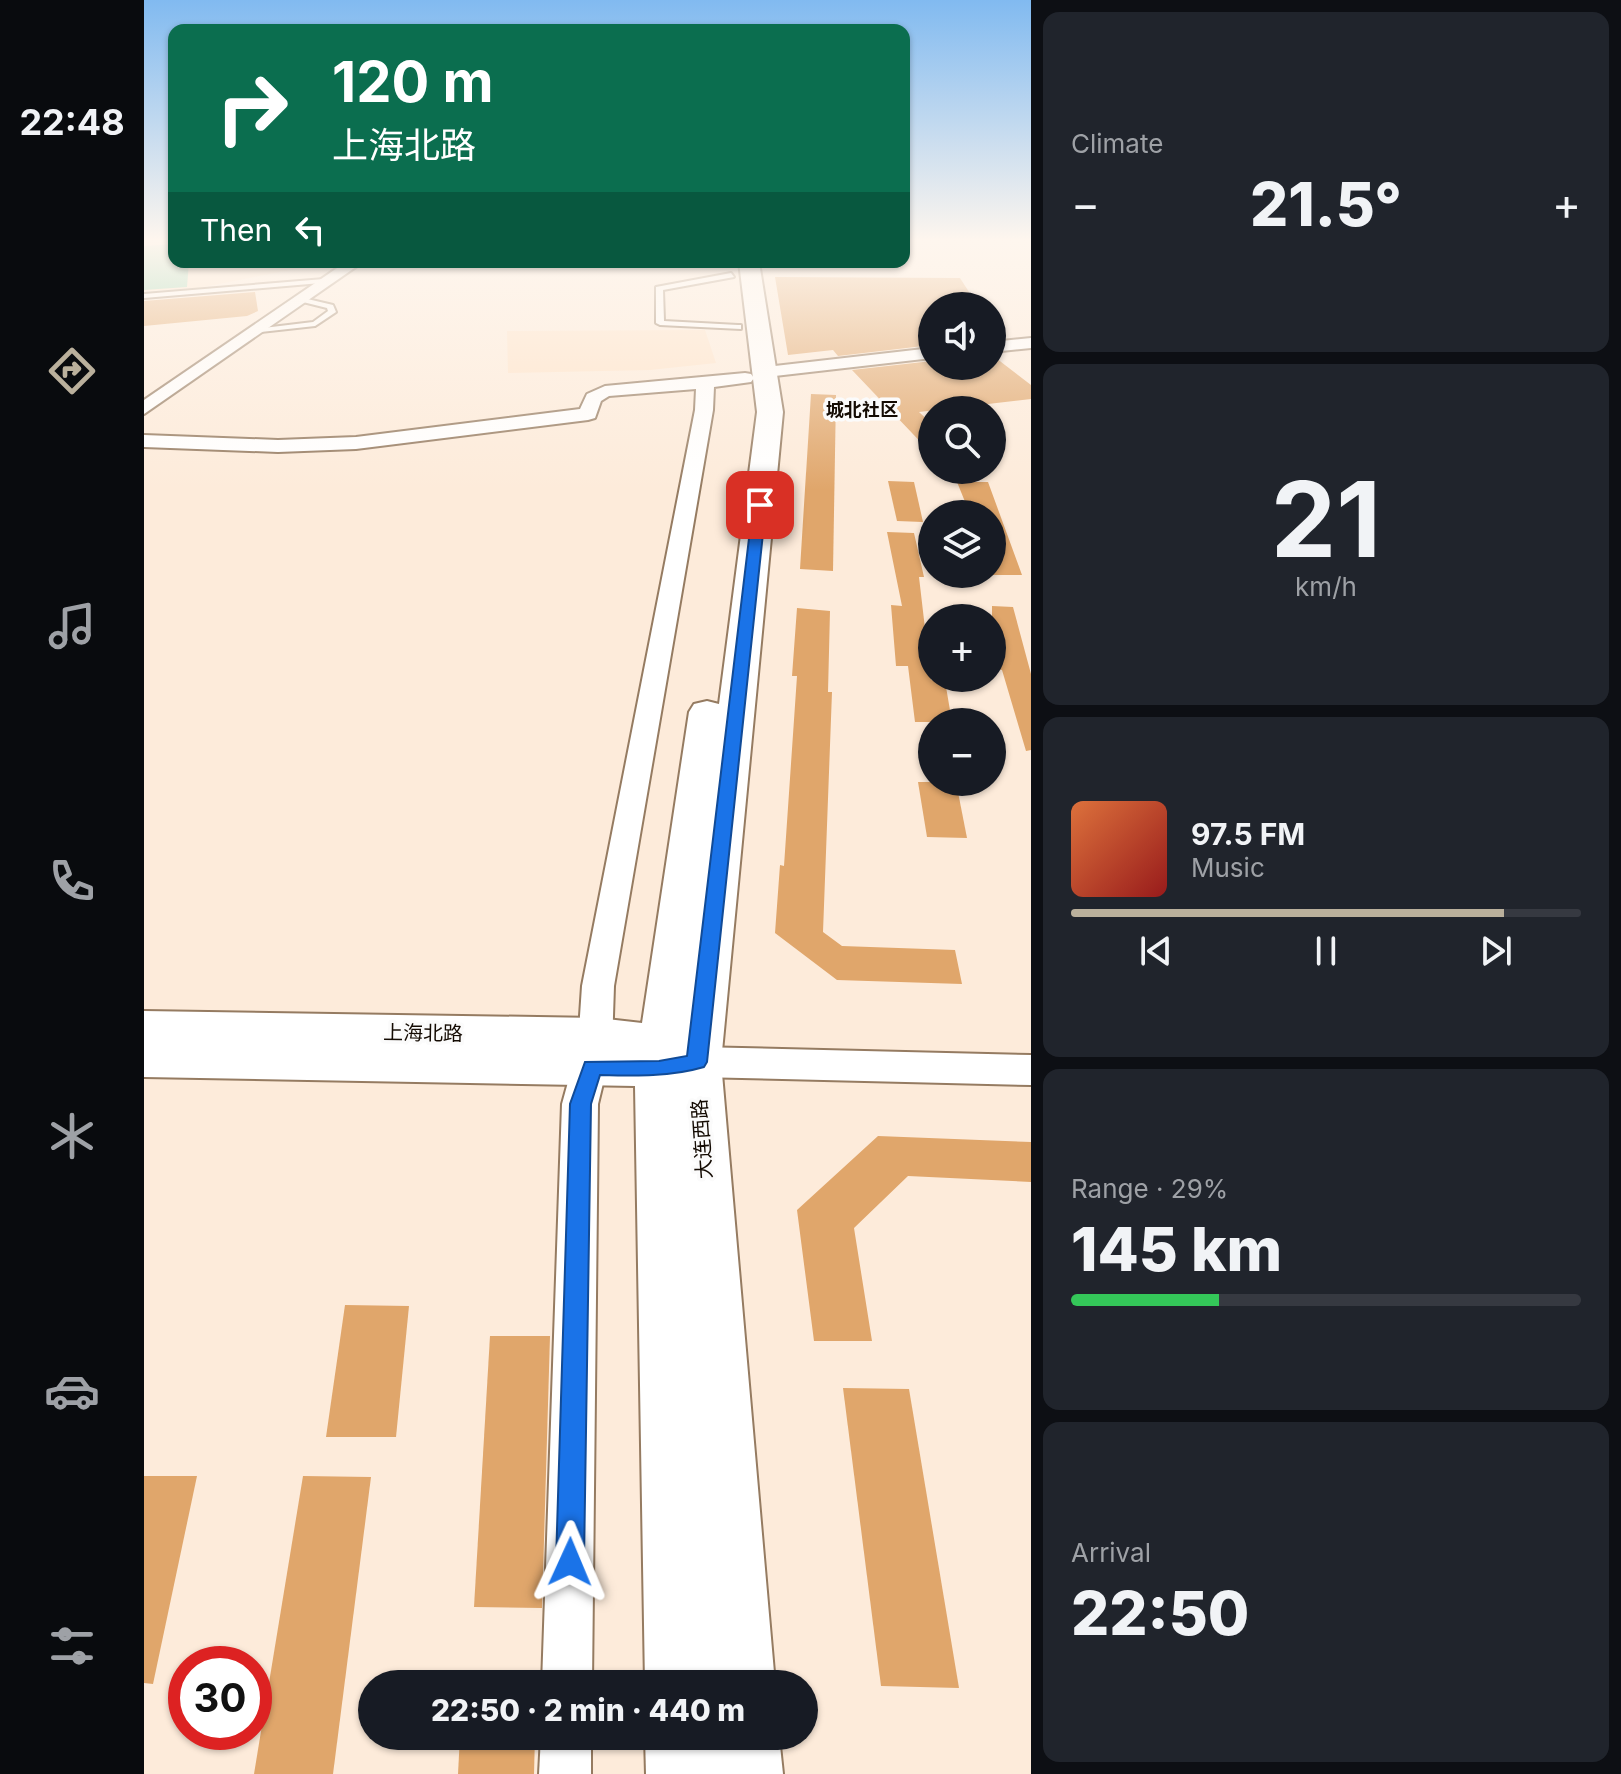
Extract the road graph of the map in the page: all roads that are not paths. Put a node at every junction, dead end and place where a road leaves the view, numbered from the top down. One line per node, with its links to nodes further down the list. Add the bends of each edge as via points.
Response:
1 (266, 324): 7 (street)
2 (315, 324): 7 (lane)
3 (675, 324): 6 (lane)
4 (738, 324): 6 (main road, 大连西路)
5 (738, 324): 11 (main road, 大连西路)
6 (738, 327): 11 (main road, 大连西路)
7 (255, 331): 12 (street)
8 (1031, 343): 9 (street)
9 (1006, 346)
10 (918, 355): 11 (street)
11 (739, 377): 13 (street, via 605,391 593,398 588,414 356,443); 15 (street, via 704,410 598,986); 16 (main road, 大连西路, via 770,412)
12 (144, 408)
13 (144, 441)
14 (144, 1027): 15 (main road, 上海北路)
15 (595, 1051): 16 (main road, 上海北路); 17 (main road, 上海北路); 19 (street, via 580,1104)
16 (672, 1057): 18 (street, 上海北路); 20 (main road, 大连西路); 21 (main road, 大连西路)
17 (144, 1060)
18 (1031, 1070)
19 (567, 1670)
20 (679, 1670)
21 (739, 1670)
22 (566, 1750): 25 (street)
23 (681, 1750): 26 (main road)
24 (745, 1750): 27 (main road)
25 (565, 1774)
26 (682, 1774)
27 (747, 1774)

